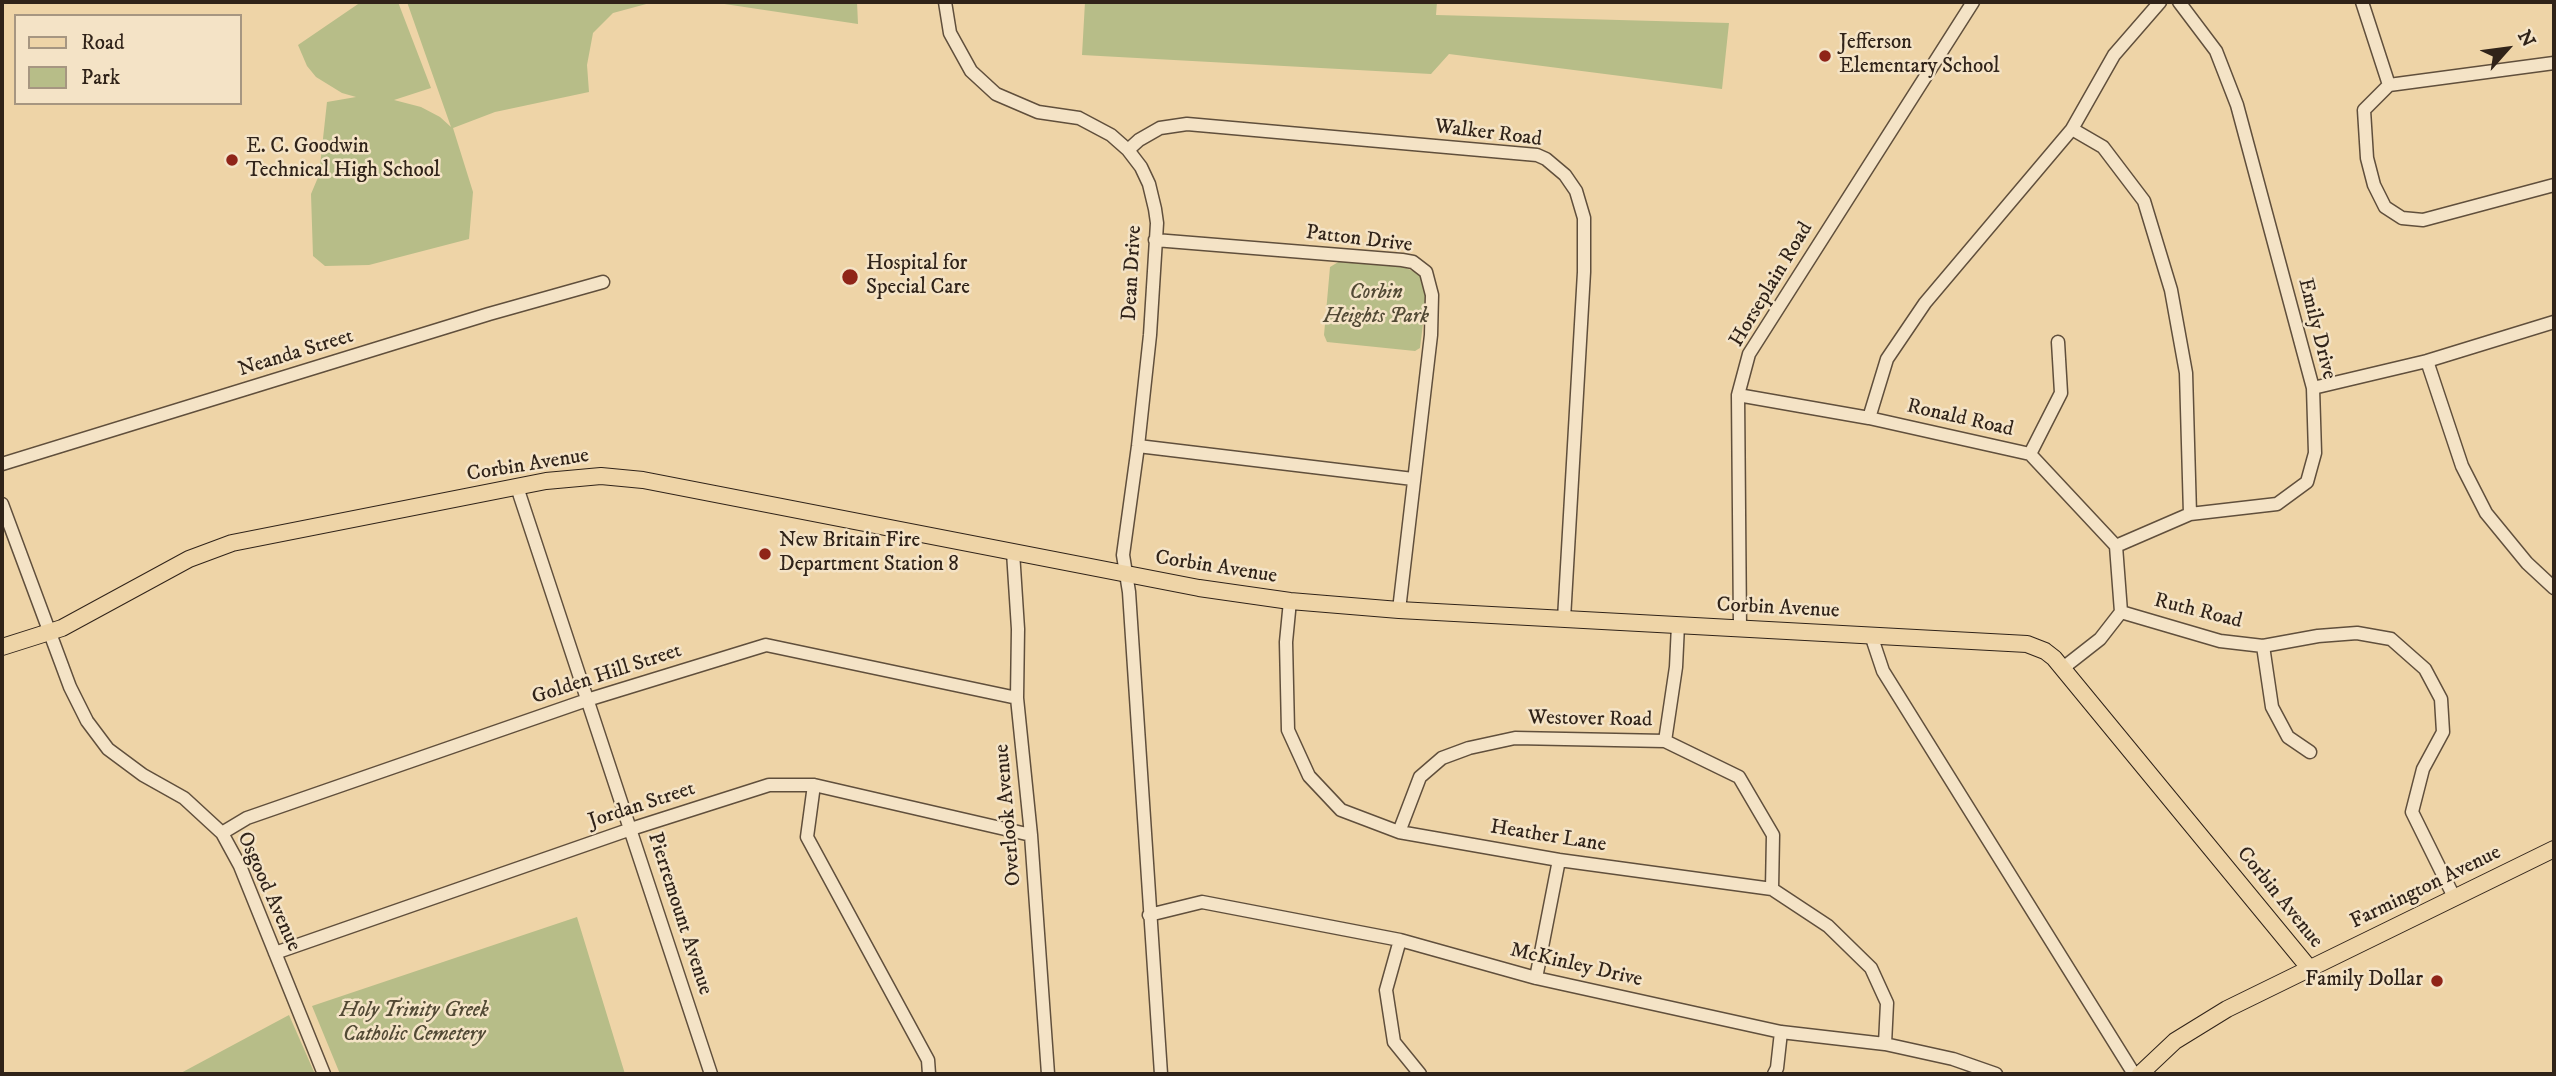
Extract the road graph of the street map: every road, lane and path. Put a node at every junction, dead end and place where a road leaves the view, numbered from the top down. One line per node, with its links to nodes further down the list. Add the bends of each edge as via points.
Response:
1 (946, 2): 9 (street, Dean Drive, via 950,33 971,71 996,94 1038,112 1088,121)
2 (1973, 2): 17 (street, Horseplain Road, via 1749,354)
3 (2160, 2): 8 (street, via 2114,55)
4 (2179, 2): 16 (street, Emily Drive, via 2216,51 2237,104)
5 (2362, 2): 7 (street)
6 (2554, 63): 7 (street)
7 (2389, 85): 10 (street, via 2364,110 2367,158 2385,207 2402,218 2423,220)
8 (2072, 129): 18 (street, via 1925,303 1887,359); 25 (street, via 2103,147 2144,201 2171,290 2186,373)
9 (1128, 150): 11 (street, Dean Drive, via 1151,192); 33 (street, Walker Road, via 1160,128 1186,124 1536,155 1565,176 1581,204 1584,272)
10 (2554, 185)
11 (1156, 240): 19 (street, Dean Drive); 22 (street, Patton Drive, via 1402,260 1420,266 1429,282 1432,310)
12 (603, 282): 21 (street, Neanda Street)
13 (2554, 321): 15 (street)
14 (2058, 342): 20 (street, via 2061,393)
15 (2427, 361): 16 (street); 29 (street, via 2462,466 2486,513)
16 (2313, 388): 25 (street, Emily Drive, via 2315,453 2307,482 2277,504)
17 (1738, 395): 18 (street, Ronald Road); 35 (street, Horseplain Road)
18 (1869, 418): 20 (street, Ronald Road)
19 (1138, 446): 22 (street); 28 (street, Dean Drive, via 1123,555)
20 (2029, 454): 26 (street, Ronald Road)
21 (2, 464)
22 (1413, 480): 31 (street, Patton Drive)
23 (517, 487): 27 (main road, Corbin Avenue, via 581,477 643,480); 36 (main road, Corbin Avenue, via 217,548); 42 (street, Pierremount Avenue)
24 (2, 508): 36 (street, Osgood Avenue)
25 (2190, 514): 26 (street, Emily Drive)
26 (2116, 547): 32 (street)
27 (1013, 552): 28 (main road, Corbin Avenue); 41 (street, Overlook Avenue)
28 (1126, 575): 30 (main road, Corbin Avenue); 54 (street, Dean Drive)
29 (2554, 588)
30 (1290, 601): 31 (main road, Corbin Avenue); 47 (street, Heather Lane, via 1288,730 1309,776 1341,810)
31 (1399, 610): 33 (main road, Corbin Avenue)
32 (2121, 612): 38 (street, Ruth Road, via 2220,641); 40 (street, via 2100,639)
33 (1564, 619): 34 (main road, Corbin Avenue)
34 (1678, 625): 35 (main road, Corbin Avenue); 43 (street)
35 (1740, 628): 37 (main road, Corbin Avenue)
36 (50, 633): 39 (main road, Corbin Avenue); 48 (street, Osgood Avenue, via 87,721 108,749 184,798)
37 (1871, 635): 40 (main road, Corbin Avenue, via 2027,644 2045,651); 69 (street, via 1883,671)
38 (2263, 646): 44 (street, via 2272,707 2288,737); 53 (street, Ruth Road, via 2357,633 2391,639 2425,669 2441,699 2443,732 2423,769 2412,812)
39 (2, 647)
40 (2063, 668): 57 (main road, Corbin Avenue)
41 (1017, 698): 42 (street, Golden Hill Street, via 766,645); 49 (street, Overlook Avenue)
42 (587, 700): 46 (street, Pierremount Avenue); 48 (street, Golden Hill Street, via 247,818)
43 (1665, 741): 47 (street, Westover Road, via 1515,738 1469,748 1442,758 1420,777); 52 (street, Westover Road, via 1738,777 1773,835)
44 (2310, 752)
45 (814, 785): 46 (street, Jordan Street, via 769,785); 49 (street, Jordan Street); 63 (street, via 807,836 928,1060)
46 (631, 829): 56 (street, Jordan Street); 62 (street, Pierremount Avenue)
47 (1399, 832): 51 (street, Heather Lane)
48 (222, 833): 56 (street, Osgood Avenue)
49 (1031, 835): 64 (street, Overlook Avenue)
50 (2554, 849): 53 (main road, Farmington Avenue)
51 (1559, 860): 52 (street, Heather Lane); 58 (street)
52 (1772, 889): 60 (street, Heather Lane, via 1828,926 1871,968 1887,1003)
53 (2454, 897): 57 (main road, Farmington Avenue)
54 (1149, 915): 55 (street, McKinley Drive, via 1202,902); 65 (street, Dean Drive)
55 (1400, 940): 58 (street, McKinley Drive); 66 (street, via 1386,990 1394,1042)
56 (275, 953): 61 (street, Osgood Avenue)
57 (2310, 969): 70 (main road, Farmington Avenue, via 2227,1009 2175,1041)
58 (1536, 978): 59 (street, McKinley Drive)
59 (1781, 1032): 60 (street, McKinley Drive); 67 (street)
60 (1885, 1044): 68 (street, McKinley Drive)
61 (324, 1074)
62 (711, 1074)
63 (929, 1074)
64 (1048, 1074)
65 (1161, 1074)
66 (1420, 1074)
67 (1774, 1074)
68 (1996, 1074)
69 (2134, 1074)
70 (2140, 1074)

